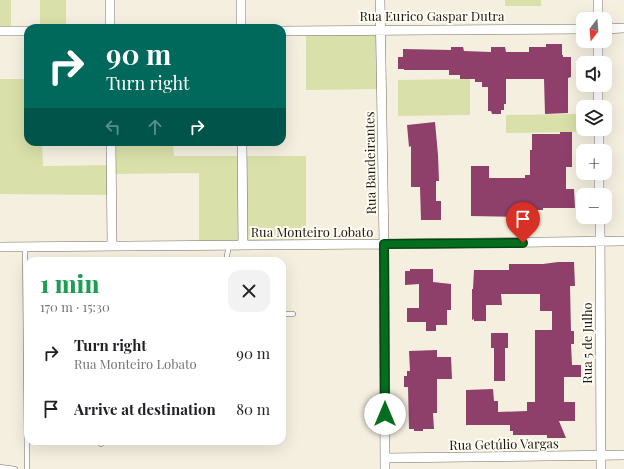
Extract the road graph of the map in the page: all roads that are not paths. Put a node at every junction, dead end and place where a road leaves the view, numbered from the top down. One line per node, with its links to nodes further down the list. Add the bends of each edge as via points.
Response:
1 (110, 0): 6 (street)
2 (241, 0): 7 (street)
3 (380, 0): 9 (street, Rua Bandeirantes)
4 (598, 0): 5 (street)
5 (598, 12)
6 (110, 24)
7 (241, 24)
8 (624, 28): 11 (street)
9 (381, 29): 10 (street, Rua Eurico Gaspar Dutra); 14 (street, Rua Eurico Gaspar Dutra); 20 (street, Rua Bandeirantes)
10 (576, 29)
11 (612, 29)
12 (0, 31): 13 (street)
13 (24, 31)
14 (286, 31)
15 (111, 146): 24 (street)
16 (242, 146): 22 (street)
17 (600, 224): 19 (street, Rua 5 de Julho)
18 (624, 241): 19 (street, Rua Monteiro Lobato)
19 (600, 242): 20 (street, Rua Monteiro Lobato); 32 (street, Rua 5 de Julho)
20 (384, 244): 22 (street, Rua Monteiro Lobato); 33 (street, Rua Bandeirantes)
21 (229, 245): 22 (street, Rua Monteiro Lobato); 24 (street, Rua Monteiro Lobato); 27 (lane)
22 (243, 245)
23 (25, 246): 24 (street, Rua Monteiro Lobato); 25 (street, Rua Monteiro Lobato); 26 (lane)
24 (112, 246)
25 (0, 247)
26 (25, 257)
27 (227, 257)
28 (286, 314): 29 (lane)
29 (293, 314)
30 (27, 445): 36 (lane)
31 (624, 455): 32 (street, Rua Getúlio Vargas)
32 (600, 456): 33 (street, Rua Getúlio Vargas); 38 (street, Rua 5 de Julho)
33 (385, 458): 37 (street, Rua Bandeirantes)
34 (0, 467): 35 (lane)
35 (15, 469)
36 (27, 469)
37 (385, 469)
38 (601, 469)

